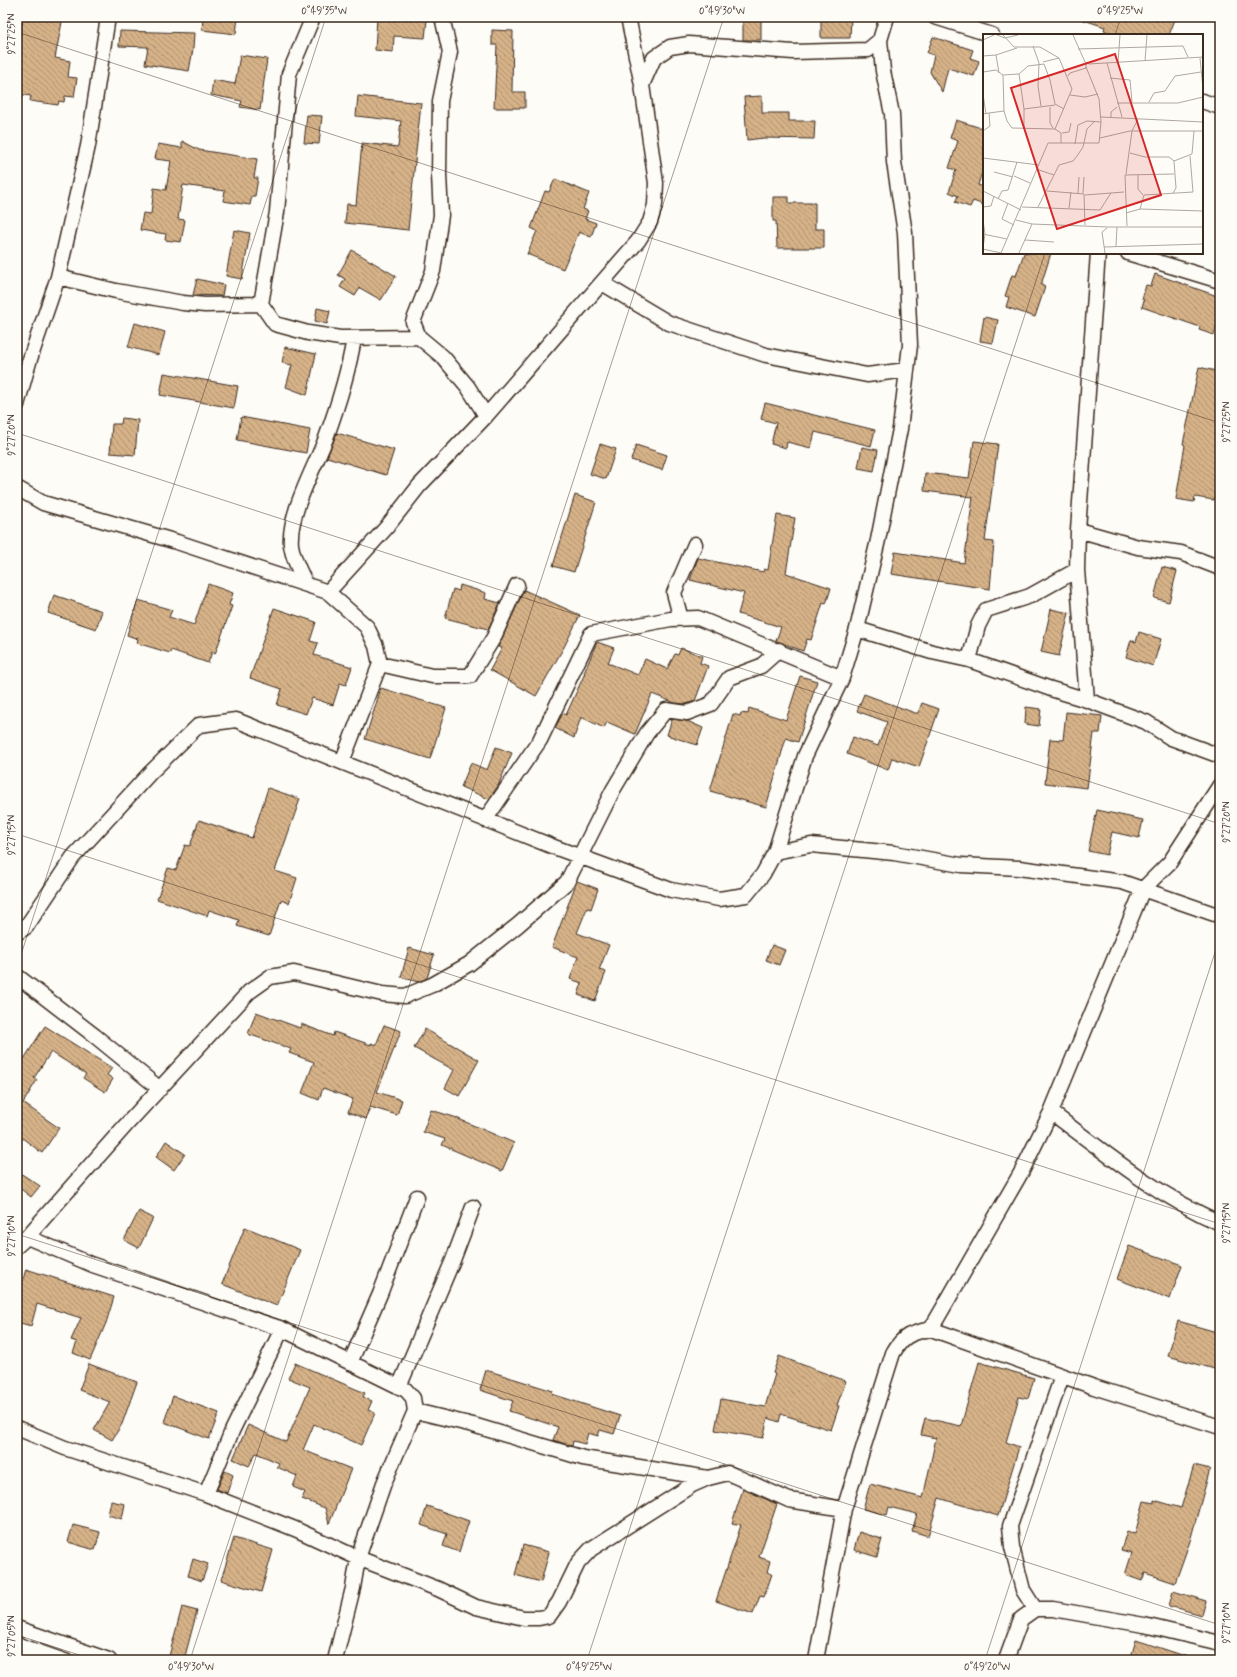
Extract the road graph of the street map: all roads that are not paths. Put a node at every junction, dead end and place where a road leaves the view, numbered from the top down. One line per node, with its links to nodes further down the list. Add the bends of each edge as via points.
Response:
1 (108, 17): 14 (street, via 88,146)
2 (313, 17): 17 (street, via 289,74 277,212)
3 (442, 17): 18 (street, via 450,52 440,101 441,215 433,271 413,322)
4 (628, 17): 9 (street)
5 (887, 17): 8 (street)
6 (935, 17): 7 (street)
7 (989, 34)
8 (880, 40): 9 (street, via 868,50 793,52 689,44 670,47 654,58); 20 (street, via 883,71 892,114 894,162 906,234 910,345)
9 (642, 85): 16 (street, via 656,184 655,205 650,222 638,241)
10 (1203, 101): 11 (street)
11 (1220, 107)
12 (1098, 254): 24 (street)
13 (1131, 254): 15 (street)
14 (58, 277): 17 (street, via 183,303); 21 (street)
15 (1220, 281)
16 (602, 283): 20 (street, via 669,323 766,355 867,375); 22 (street)
17 (261, 304): 19 (street, via 275,324 308,333)
18 (419, 337): 19 (street); 22 (street, via 443,357 468,387)
19 (354, 338): 28 (street, via 350,362 327,436 294,514 291,544)
20 (907, 370): 32 (street, via 900,429)
21 (17, 405)
22 (486, 416): 30 (street, via 419,486 386,528)
23 (17, 488): 28 (street, via 42,503 177,542)
24 (1078, 530): 26 (street, via 1138,547 1181,553); 27 (street)
25 (695, 544): 31 (street, via 674,593)
26 (1220, 568)
27 (1076, 570): 34 (street, via 1030,596 986,610 978,626); 37 (street)
28 (306, 584): 30 (street)
29 (517, 585): 35 (street, via 494,637 470,676 432,676)
30 (328, 592): 35 (street, via 367,627 376,646)
31 (681, 619): 33 (street, via 698,618); 41 (street, via 591,634 540,740)
32 (857, 629): 34 (street, via 932,652); 36 (street)
33 (779, 650): 36 (street); 43 (street, via 760,666 729,678 711,704 687,713 666,710 647,733 613,790)
34 (969, 660): 37 (street)
35 (380, 664): 39 (street)
36 (842, 678): 42 (street, via 805,756)
37 (1086, 700): 38 (street, via 1146,722 1170,738)
38 (1220, 756)
39 (342, 762): 41 (street); 46 (street, via 236,720 199,725 150,773 73,857)
40 (1220, 785): 44 (street, via 1170,862)
41 (485, 820): 43 (street)
42 (775, 852): 43 (street, via 763,874 746,895 719,900 671,890); 44 (street, via 811,845 894,852 961,864 1019,868 1122,882)
43 (581, 856): 48 (street, via 567,882 470,964 432,985 405,996 392,996 294,973 270,978 249,992)
44 (1143, 889): 45 (street); 49 (street)
45 (1220, 916)
46 (20, 927)
47 (17, 976): 48 (street)
48 (160, 1089): 53 (street)
49 (1051, 1112): 52 (street, via 1130,1171 1193,1211); 55 (street, via 1022,1171)
50 (417, 1197): 56 (street)
51 (472, 1207): 58 (street, via 453,1260)
52 (1220, 1223)
53 (22, 1241): 54 (street)
54 (282, 1328): 56 (street); 63 (street, via 232,1431)
55 (931, 1329): 57 (street); 64 (street, via 913,1332 900,1341 893,1353)
56 (350, 1363): 58 (street)
57 (1062, 1376): 60 (street); 66 (street, via 1010,1526 1012,1547 1023,1590)
58 (400, 1387): 59 (street, via 413,1398)
59 (415, 1410): 62 (street, via 583,1458); 65 (street, via 384,1482)
60 (1220, 1427)
61 (17, 1428): 63 (street, via 65,1448)
62 (708, 1478): 64 (street, via 728,1473 789,1500); 65 (street, via 692,1485 591,1549 578,1563 559,1602 548,1616 524,1618 476,1607 438,1589)
63 (206, 1494): 65 (street, via 295,1529)
64 (844, 1509): 71 (street)
65 (358, 1558): 70 (street)
66 (1035, 1609): 68 (street, via 1053,1609 1144,1625); 72 (street, via 1021,1619)
67 (17, 1628): 69 (street)
68 (1220, 1643)
69 (109, 1660)
70 (335, 1660)
71 (816, 1660)
72 (1006, 1660)

